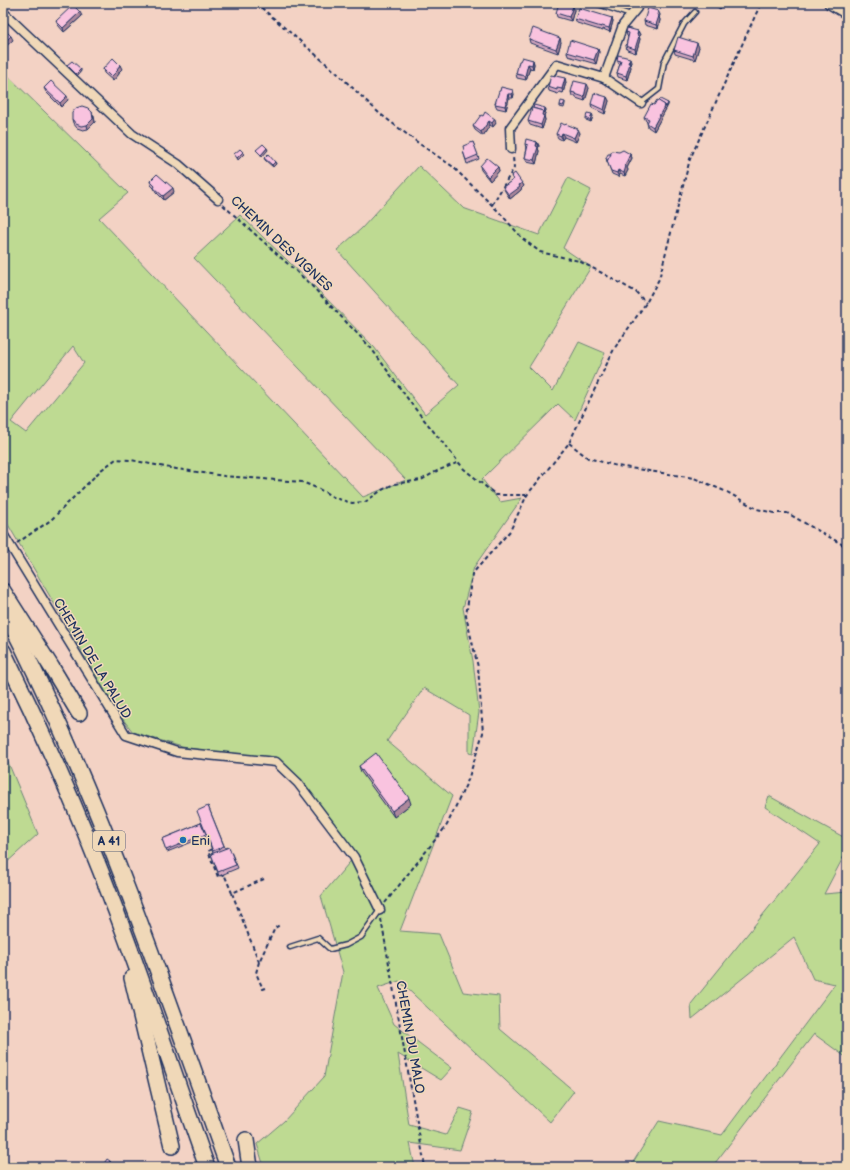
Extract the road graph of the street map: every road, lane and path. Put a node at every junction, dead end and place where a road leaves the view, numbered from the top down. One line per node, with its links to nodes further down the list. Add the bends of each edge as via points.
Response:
1 (256, 3): 14 (path, via 379,113 452,166)
2 (595, 3): 9 (lane)
3 (639, 3): 9 (street)
4 (761, 3): 15 (path, via 690,159 659,279)
5 (830, 3): 8 (main road)
6 (3, 12): 13 (street, CHEMIN DES VIGNES, via 132,134 178,164)
7 (695, 12): 11 (lane, via 684,24 664,62 659,89)
8 (847, 13)
9 (632, 15): 10 (street, via 623,25)
10 (604, 78): 11 (street); 12 (street, via 557,64 510,128)
11 (641, 103)
12 (512, 150): 14 (path, via 514,168)
13 (218, 200): 17 (path, CHEMIN DES VIGNES, via 308,283 371,348 413,406)
14 (492, 205): 15 (path, via 523,239 540,252 579,261 636,292)
15 (646, 303): 16 (path, via 614,349)
16 (569, 442): 18 (path); 21 (path, via 588,458 617,466 694,478 727,492 757,509 787,513)
17 (459, 462): 18 (path, CHEMIN DES VIGNES, via 496,495); 20 (path, via 421,480 394,484 365,502 352,503 302,482 224,476 116,459 50,520)
18 (527, 494): 29 (path, via 510,531 472,574 466,616 478,667 483,733 468,780 447,824)
19 (3, 534): 20 (street, CHEMIN DE LA PALUD)
20 (11, 547): 29 (street, CHEMIN DE LA PALUD, via 126,735 177,752 276,762 298,783 354,857)
21 (847, 547)
22 (3, 591): 25 (highway)
23 (3, 608): 40 (highway, A 41, via 60,727 132,898)
24 (3, 651): 30 (highway, A 41, via 38,723)
25 (79, 713)
26 (212, 849): 28 (path, via 208,851 218,877 224,874)
27 (264, 879): 28 (path)
28 (232, 893): 33 (path)
29 (380, 910): 32 (lane, via 361,937 346,945 330,949 318,938); 42 (path, CHEMIN DU MALO)
30 (116, 911): 36 (highway); 39 (highway, A 41)
31 (281, 924): 33 (path, via 275,928)
32 (290, 947)
33 (259, 962): 34 (path, via 256,973 263,989)
34 (266, 988)
35 (246, 1140): 41 (highway)
36 (172, 1146)
37 (3, 1162): 38 (path)
38 (9, 1167)
39 (207, 1167)
40 (228, 1167)
41 (250, 1167)
42 (425, 1167)

